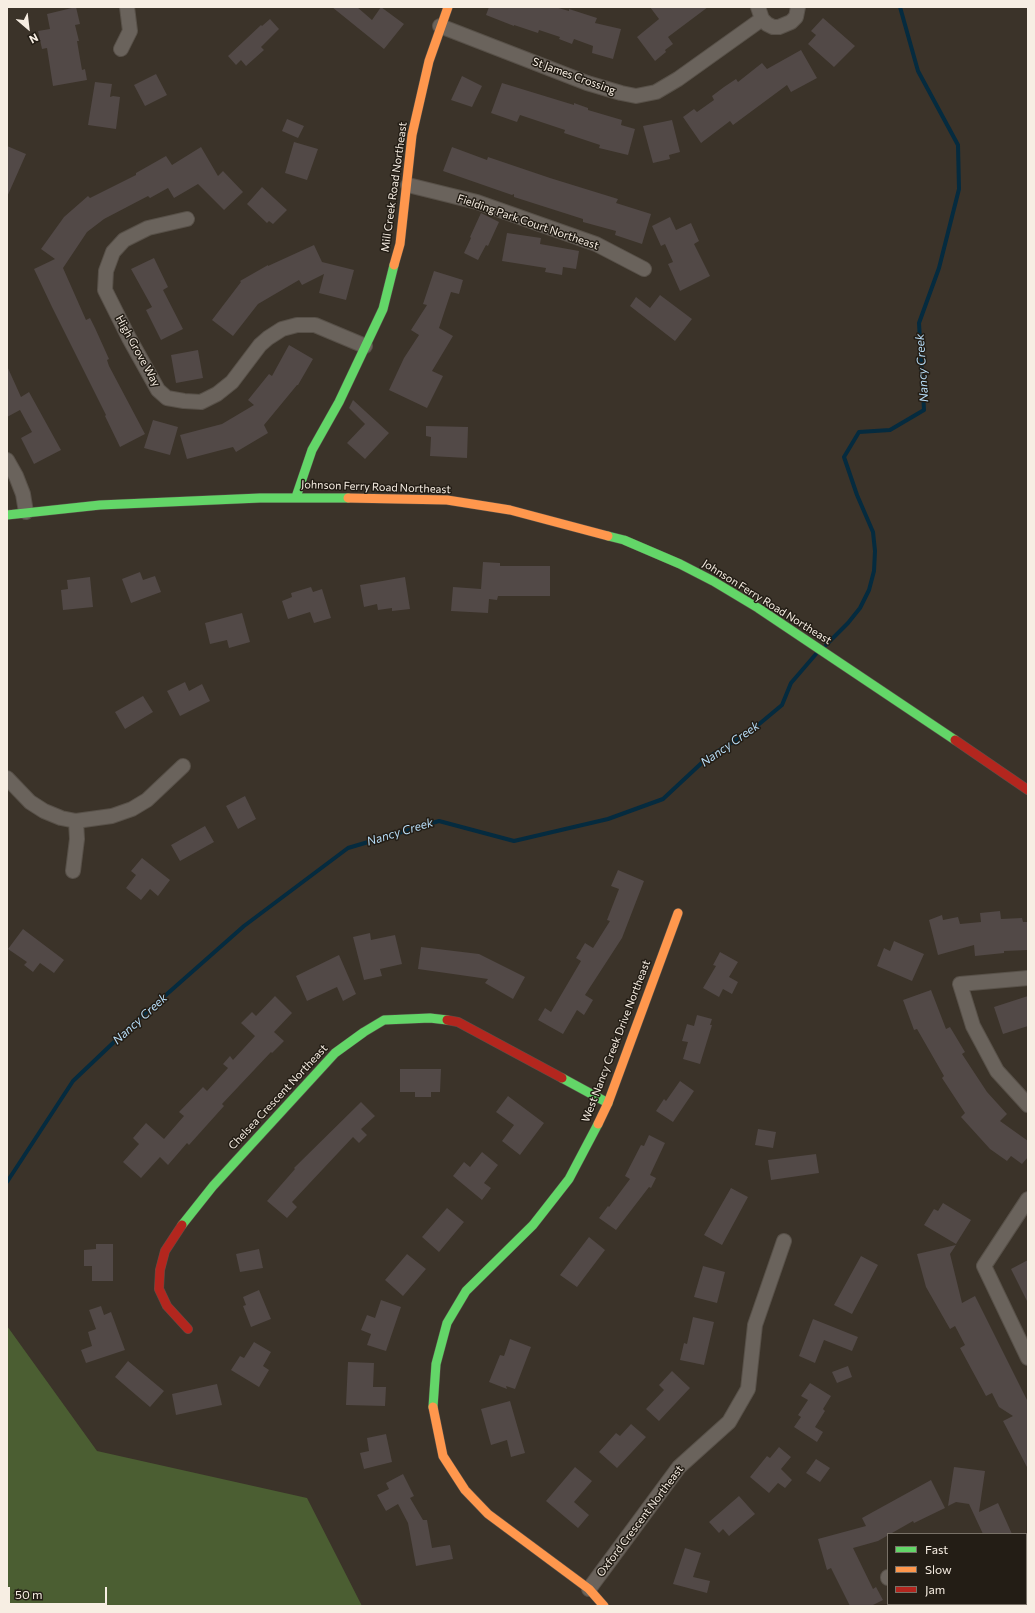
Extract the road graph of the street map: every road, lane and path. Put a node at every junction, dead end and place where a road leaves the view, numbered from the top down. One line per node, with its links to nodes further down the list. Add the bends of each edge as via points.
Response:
1 (127, 7): 6 (street, via 130,31)
2 (448, 7): 5 (street, Mill Creek Road Northeast)
3 (798, 7): 4 (street, via 796,17 786,26 773,27 767,24)
4 (760, 13): 5 (street, St James Crossing, via 678,79 656,92 636,96 587,83)
5 (440, 26): 7 (street, Mill Creek Road Northeast, via 412,135)
6 (121, 49)
7 (408, 185): 9 (street, Fielding Park Court Northeast, via 477,202 596,244); 10 (street, Mill Creek Road Northeast, via 398,251 383,309)
8 (187, 219): 10 (street, High Grove Way, via 148,228 124,240 113,252 106,271 105,290 158,390 167,398 201,402 217,394 232,382 268,338 282,329 297,325 314,325)
9 (644, 269)
10 (365, 346): 12 (street, Mill Creek Road Northeast, via 339,402 312,450)
11 (7, 460): 13 (street, via 23,494)
12 (296, 497): 13 (street, Johnson Ferry Road Northeast, via 100,505); 17 (street, Johnson Ferry Road Northeast, via 447,500 510,510 624,540 713,581 846,666)
13 (26, 512): 14 (street, Johnson Ferry Road Northeast)
14 (7, 515)
15 (183, 766): 18 (street, via 147,800 132,809 112,816)
16 (7, 778): 18 (street, via 30,802 44,811)
17 (1028, 790)
18 (76, 821): 19 (street)
19 (73, 871)
20 (678, 913): 22 (street, West Nancy Creek Drive Northeast)
21 (1028, 978): 23 (street, via 960,984 973,1026 998,1072)
22 (608, 1103): 26 (street, Chelsea Crescent Northeast, via 458,1022 430,1018 384,1020 335,1052 213,1186 165,1251 159,1289 167,1306); 28 (street, West Nancy Creek Drive Northeast, via 569,1179 533,1225 466,1291 447,1323 436,1364 433,1411 443,1456 466,1490 488,1514)
23 (1028, 1105)
24 (1028, 1199): 27 (street, via 984,1266)
25 (784, 1241): 28 (street, Oxford Crescent Northeast, via 756,1324 748,1389 729,1422 679,1467)
26 (188, 1329)
27 (1028, 1358)
28 (589, 1589): 29 (street, West Nancy Creek Drive Northeast)
29 (604, 1606)

